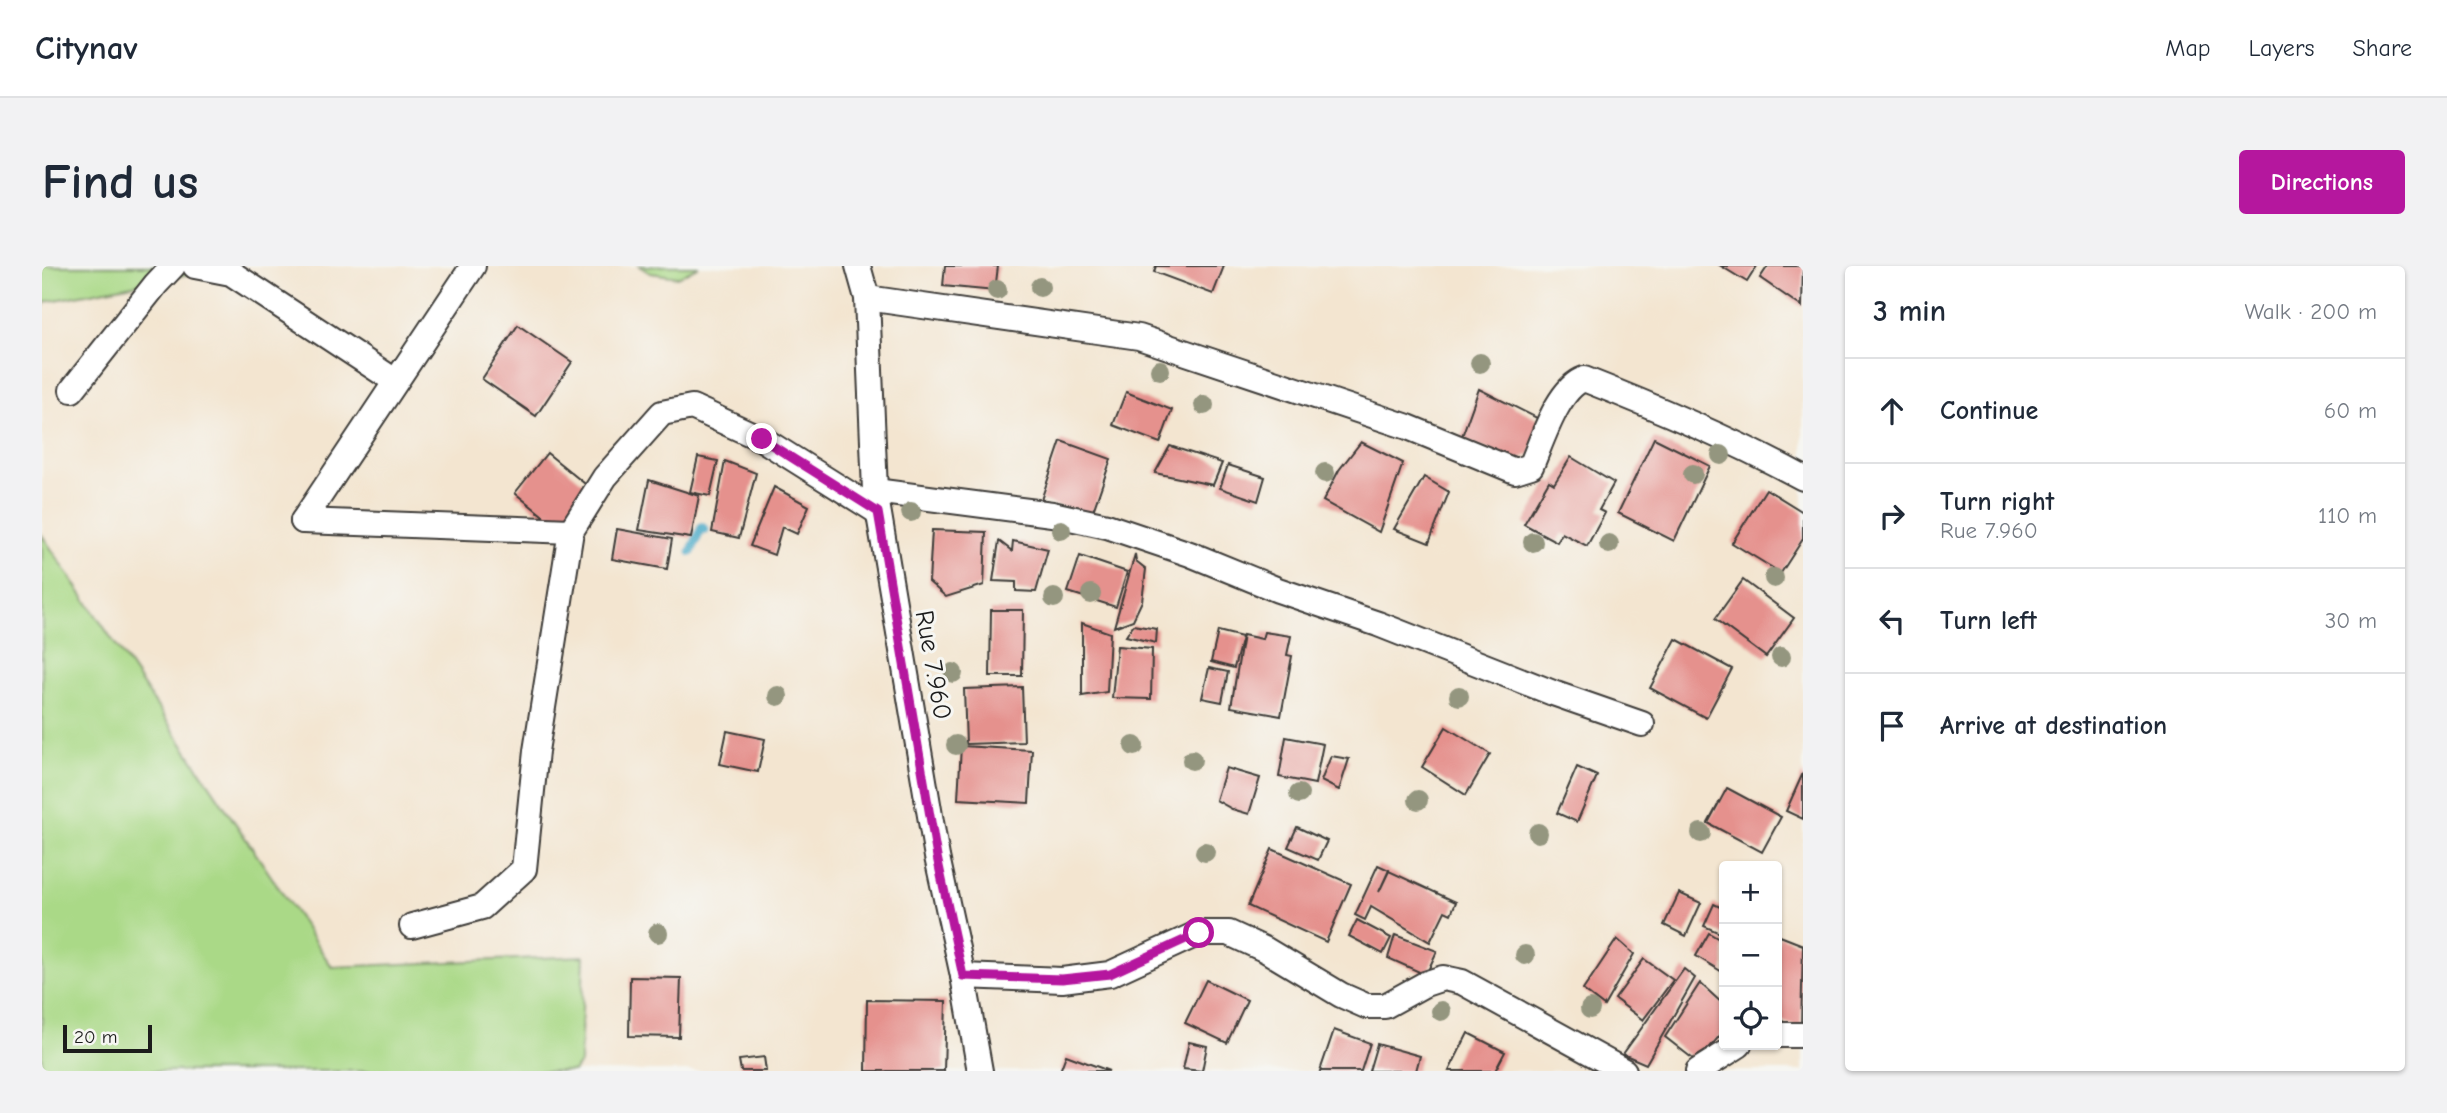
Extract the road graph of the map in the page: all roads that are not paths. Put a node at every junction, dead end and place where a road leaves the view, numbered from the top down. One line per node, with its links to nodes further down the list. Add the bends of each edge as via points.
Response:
1 (173, 266): 7 (street)
2 (195, 266): 6 (street, via 231,273)
3 (472, 266): 6 (street)
4 (858, 266): 5 (street, Rue 7.960)
5 (867, 298): 8 (street, via 1139,337 1408,427 1515,471 1531,466 1559,404 1575,382 1584,379); 9 (street, Rue 7.960)
6 (395, 381): 10 (street, via 303,521)
7 (72, 390)
8 (1803, 478)
9 (876, 502): 10 (street, via 762,439 692,407 662,413 605,477); 11 (street, via 1052,514 1107,526); 13 (street, Rue 7.960, via 937,857)
10 (571, 531): 12 (street, via 536,751 524,869 482,907)
11 (1642, 724)
12 (412, 926)
13 (963, 976): 17 (street, Rue 7.960); 18 (street, via 1062,979 1110,974 1199,933 1229,933 1366,1006 1385,1006 1443,978 1462,982)
14 (1782, 1035): 15 (street)
15 (1803, 1035)
16 (1731, 1050): 19 (street)
17 (980, 1071)
18 (1624, 1071)
19 (1699, 1071)

